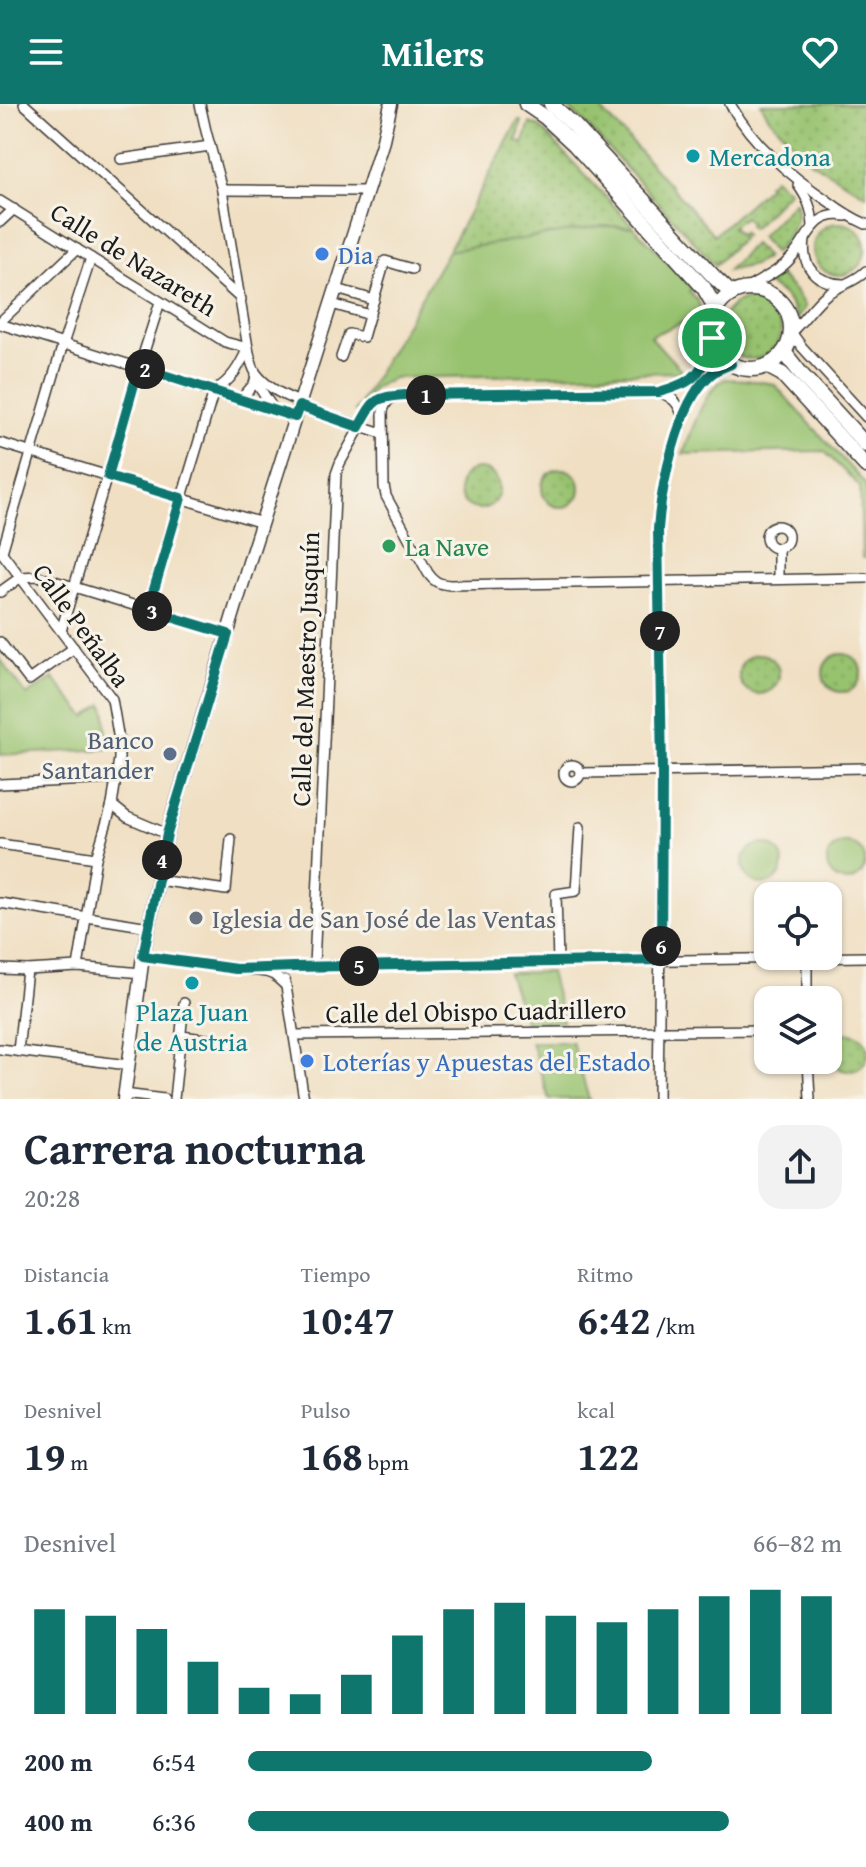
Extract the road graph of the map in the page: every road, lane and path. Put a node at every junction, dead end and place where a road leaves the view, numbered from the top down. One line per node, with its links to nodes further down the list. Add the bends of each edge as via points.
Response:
1 (24, 104): 25 (street)
2 (200, 104): 7 (street)
3 (391, 104): 11 (main road)
4 (526, 104): 6 (main road)
5 (730, 104): 9 (street)
6 (550, 109): 24 (main road, via 574,125 715,278); 29 (main road, via 575,145 704,288)
7 (210, 146): 8 (street); 10 (street)
8 (121, 159)
9 (792, 176): 15 (street); 16 (street, via 808,199)
10 (222, 190): 11 (street); 25 (street)
11 (366, 191): 23 (main road)
12 (0, 201): 13 (street, Calle de Nazareth)
13 (14, 209): 14 (street); 18 (street, Calle de Nazareth)
14 (0, 222)
15 (860, 222): 16 (street, via 840,214)
16 (813, 226): 17 (street)
17 (805, 239): 22 (street, via 805,258 815,275); 24 (street, via 781,267)
18 (77, 249): 19 (street, Calle de Nazareth); 31 (street)
19 (91, 258): 27 (street, Calle de Nazareth); 34 (street)
20 (412, 269): 26 (street, via 385,261)
21 (866, 271): 22 (street)
22 (843, 284): 32 (street, via 825,295)
23 (337, 289): 26 (street); 28 (main road)
24 (738, 292): 29 (main road); 32 (main road, via 773,295 790,319)
25 (241, 299): 35 (street)
26 (374, 300): 30 (street)
27 (160, 302): 35 (street, Calle de Nazareth, via 225,342); 40 (street)
28 (332, 304): 30 (street); 47 (main road)
29 (714, 312): 33 (main road)
30 (370, 315): 37 (street, via 363,337 349,334)
31 (0, 323): 34 (street)
32 (791, 332): 36 (main road); 49 (street)
33 (712, 338): 38 (main road); 44 (street, via 696,375)
34 (63, 344): 40 (street); 55 (street)
35 (248, 348): 41 (street); 42 (street)
36 (784, 352): 39 (main road); 54 (main road)
37 (341, 357)
38 (731, 364): 39 (main road); 50 (street, via 708,376)
39 (767, 366): 56 (main road, via 782,374)
40 (139, 367): 43 (street); 57 (street)
41 (237, 371): 42 (street); 43 (street)
42 (256, 374): 46 (street); 47 (street); 48 (street)
43 (214, 391): 46 (street); 58 (street)
44 (659, 392): 45 (street); 50 (street, via 680,405)
45 (392, 397): 51 (street, Calle del Maestro Jusquín, via 374,402); 52 (street, via 383,411)
46 (240, 400): 48 (street)
47 (298, 408): 48 (street); 51 (street); 59 (main road)
48 (274, 410)
49 (866, 417)
50 (683, 419): 65 (street, via 660,504)
51 (359, 427): 52 (street); 94 (street, Calle del Maestro Jusquín, via 336,474)
52 (382, 433): 65 (street, via 386,496 428,573 440,584)
53 (0, 443): 55 (street)
54 (866, 445)
55 (32, 453): 57 (street); 61 (street)
56 (866, 466)
57 (108, 476): 58 (street); 66 (street)
58 (181, 498): 59 (street); 68 (street)
59 (262, 523): 70 (main road)
60 (778, 549): 64 (street)
61 (1, 551): 62 (street, Calle Peñalba)
62 (21, 577): 66 (street); 67 (street); 69 (street, Calle Peñalba)
63 (866, 578): 64 (street)
64 (778, 579): 65 (street)
65 (659, 581): 74 (street)
66 (75, 586): 68 (street); 69 (street)
67 (0, 592)
68 (148, 610): 70 (street)
69 (61, 631): 72 (street, Calle Peñalba)
70 (228, 634): 80 (main road)
71 (0, 642): 72 (street, via 29,680)
72 (74, 648): 76 (street, Calle Peñalba, via 112,699 119,740)
73 (866, 768): 74 (street)
74 (662, 772): 75 (street); 92 (street)
75 (580, 773)
76 (115, 779): 77 (street); 78 (street, Calle Peñalba)
77 (0, 784)
78 (112, 805): 80 (street); 83 (street, Calle Peñalba)
79 (580, 827): 93 (street, via 576,891 556,894)
80 (167, 834): 84 (main road)
81 (231, 839): 84 (street, via 226,890)
82 (0, 844): 83 (street)
83 (96, 858): 86 (street, Calle Peñalba)
84 (158, 880): 87 (main road)
85 (0, 903): 86 (street)
86 (85, 917): 87 (street); 95 (street, Calle Peñalba)
87 (149, 927): 88 (main road)
88 (143, 956): 99 (street); 100 (main road)
89 (842, 957): 90 (street)
90 (866, 957)
91 (754, 959): 92 (street)
92 (661, 960): 93 (street); 104 (street)
93 (558, 962): 94 (street)
94 (314, 966): 96 (street)
95 (78, 967): 98 (street); 100 (street)
96 (294, 967): 99 (street); 101 (street)
97 (0, 969): 98 (street)
98 (27, 970): 109 (street)
99 (251, 970): 101 (street, via 274,975)
100 (141, 973): 110 (main road)
101 (285, 985): 105 (street)
102 (184, 1003): 106 (street)
103 (754, 1030): 104 (street, Calle del Obispo Cuadrillero)
104 (659, 1031): 105 (street, Calle del Obispo Cuadrillero); 116 (street)
105 (294, 1035): 115 (street)
106 (181, 1036): 107 (street); 114 (street)
107 (236, 1043)
108 (0, 1049): 109 (street)
109 (18, 1051): 110 (street)
110 (128, 1065): 112 (main road)
111 (809, 1074): 117 (street)
112 (124, 1096): 113 (street)
113 (164, 1099)
114 (174, 1099)
115 (304, 1099)
116 (658, 1099)
117 (810, 1099)

